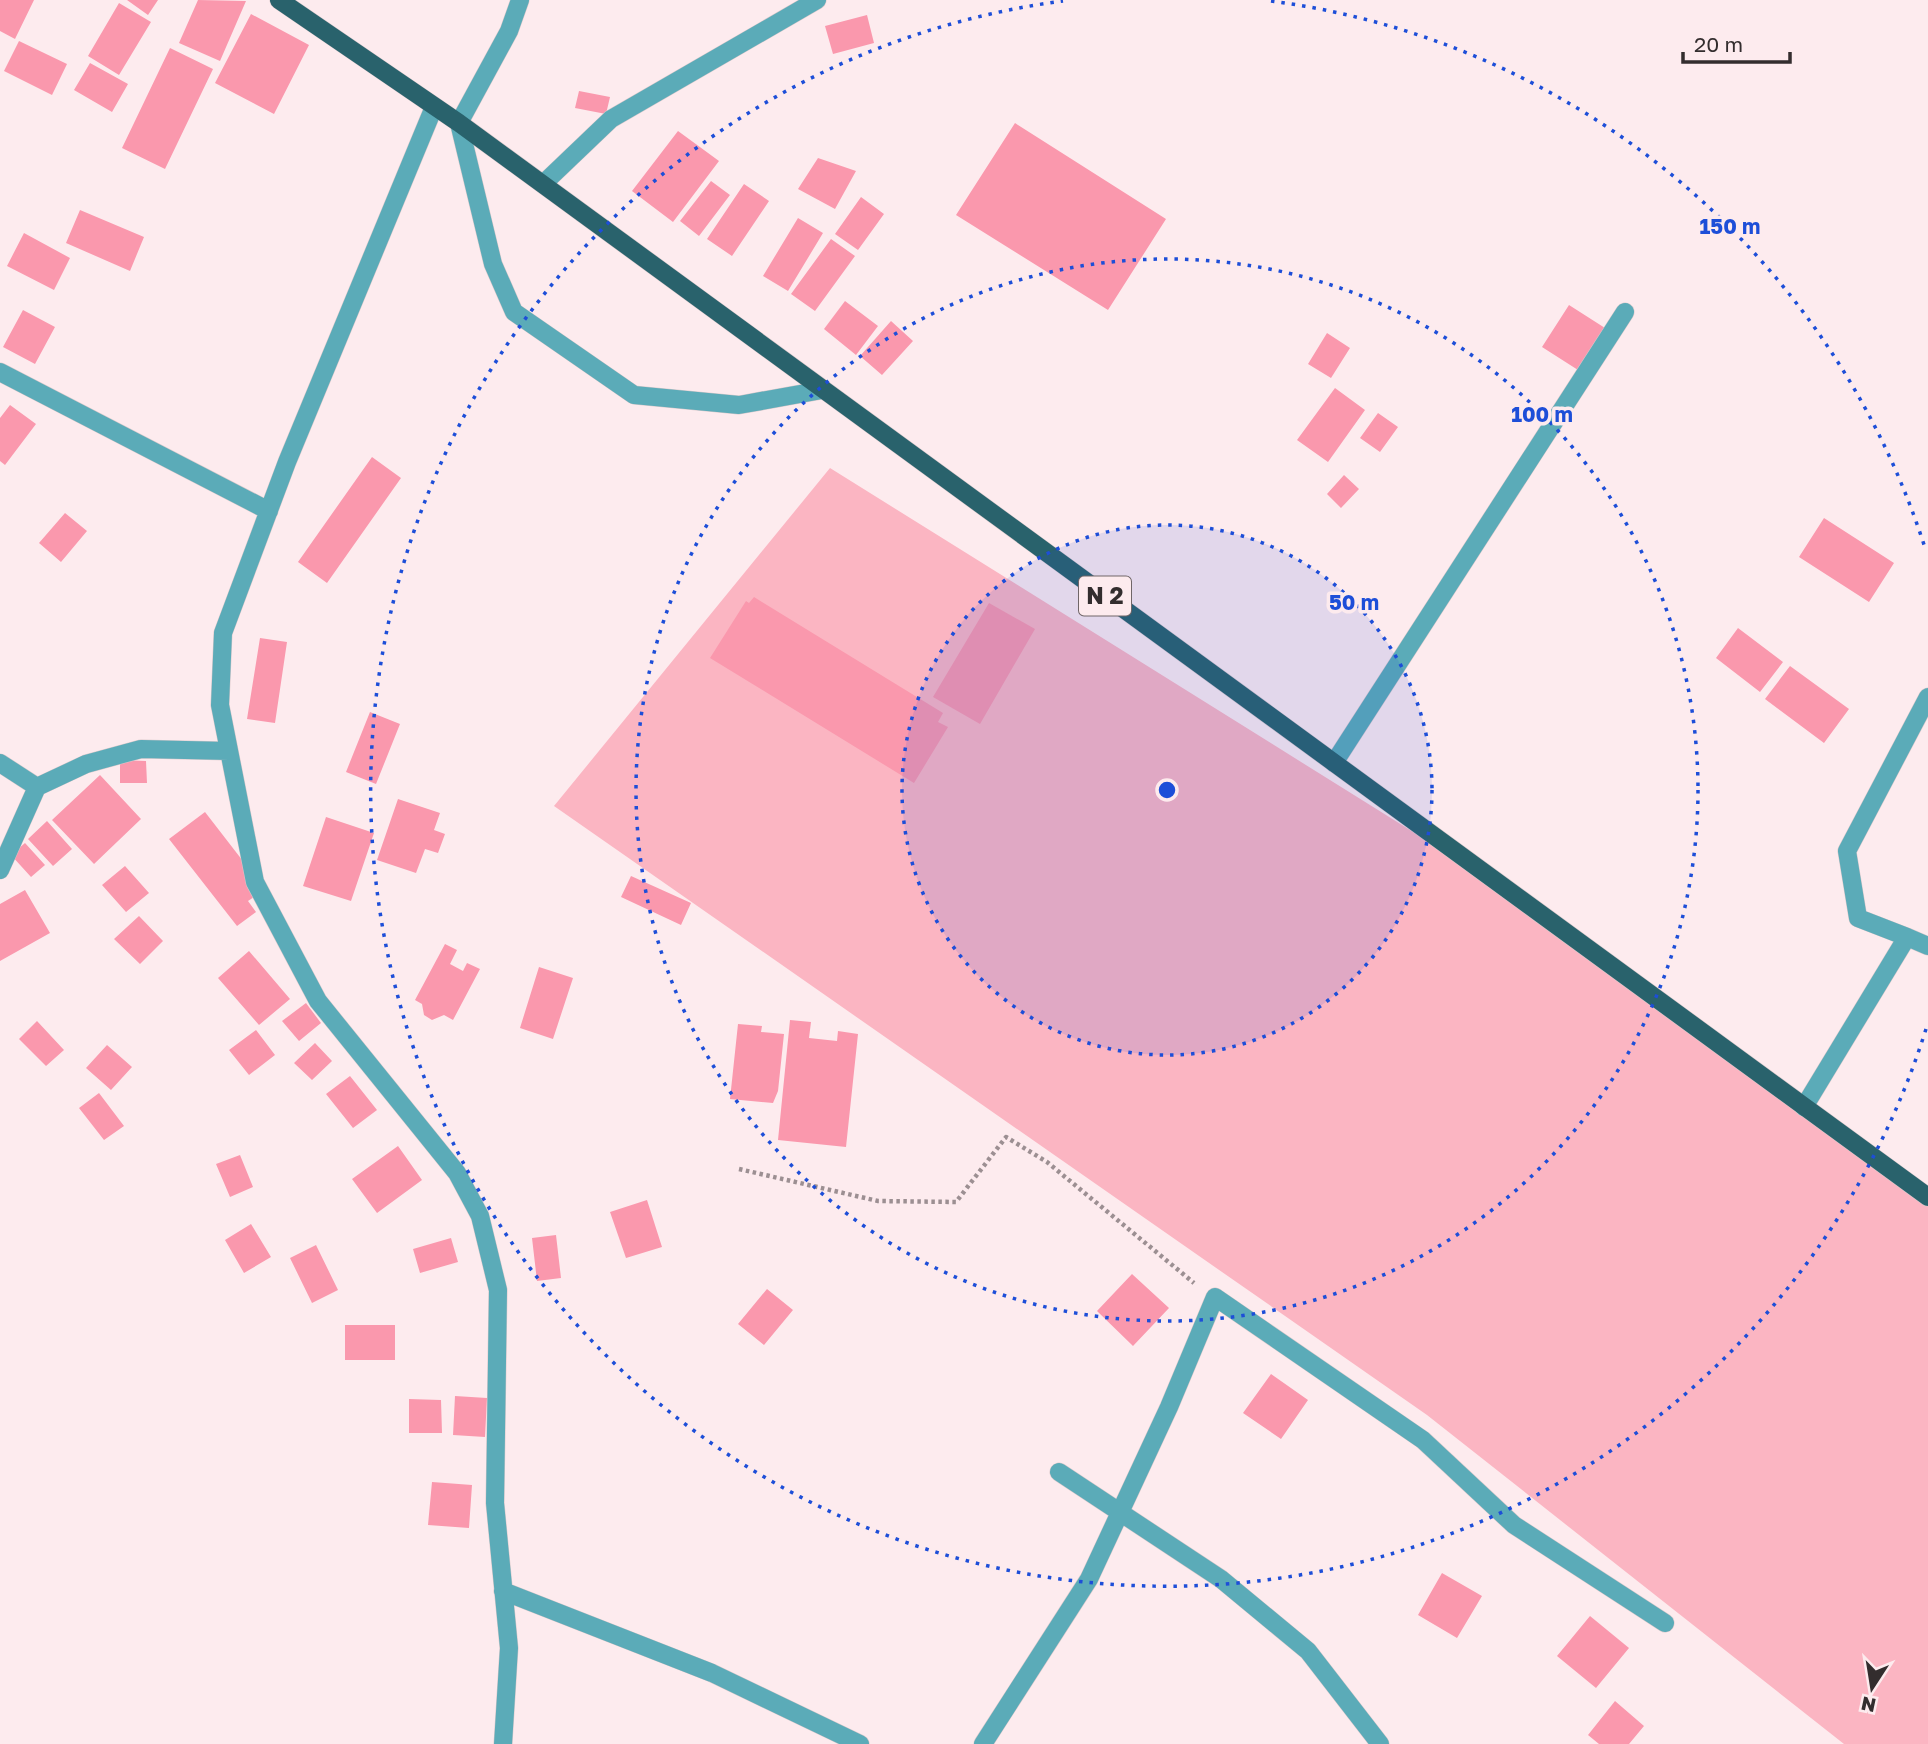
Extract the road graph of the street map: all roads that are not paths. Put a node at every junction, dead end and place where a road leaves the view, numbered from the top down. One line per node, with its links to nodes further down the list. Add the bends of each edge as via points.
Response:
1 (279, 0): 4 (main road, N 2)
2 (520, 0): 5 (street, via 509,31)
3 (817, 0): 6 (street, via 611,119)
4 (434, 107): 5 (main road, N 2); 10 (street)
5 (459, 123): 6 (main road, N 2); 9 (street, via 493,264 514,312 634,395 739,405)
6 (542, 184): 9 (main road, N 2)
7 (1625, 312): 14 (street)
8 (0, 372): 10 (street)
9 (822, 390): 14 (main road, N 2)
10 (269, 510): 12 (street, via 223,633 220,705)
11 (1928, 697): 17 (street, via 1847,851 1858,918)
12 (229, 751): 15 (street, via 141,749 86,764); 23 (street, via 255,882 318,1001 457,1173 480,1216 498,1290 495,1503)
13 (0, 763): 15 (street)
14 (1334, 763): 19 (main road, N 2)
15 (37, 787): 16 (street)
16 (0, 870)
17 (1907, 937): 18 (street); 19 (street)
18 (1928, 946)
19 (1804, 1107): 20 (main road, N 2)
20 (1928, 1198)
21 (1059, 1472): 22 (street)
22 (1121, 1512): 24 (street, via 1215,1297 1423,1440 1514,1525); 27 (street, via 1089,1579); 28 (street, via 1221,1578 1308,1651)
23 (503, 1591): 25 (street, via 509,1648); 26 (street, via 712,1673)
24 (1665, 1623)
25 (503, 1744)
26 (860, 1744)
27 (983, 1744)
28 (1380, 1744)

